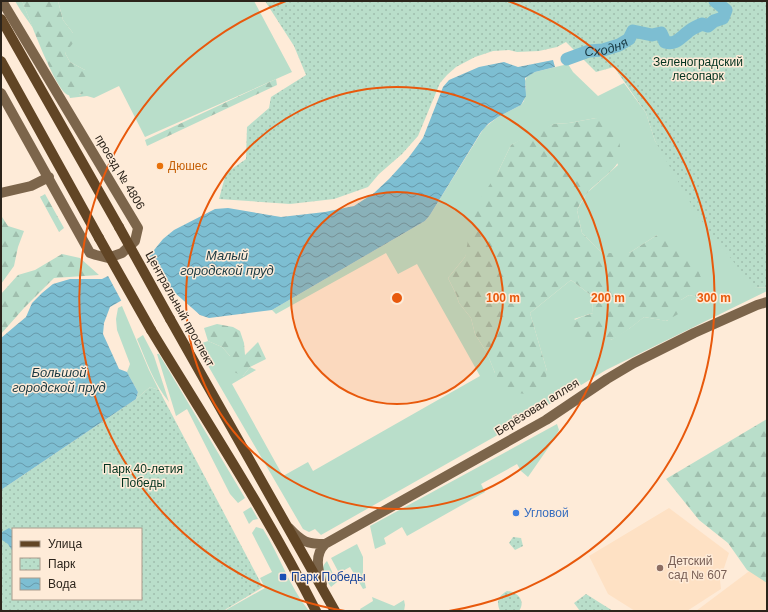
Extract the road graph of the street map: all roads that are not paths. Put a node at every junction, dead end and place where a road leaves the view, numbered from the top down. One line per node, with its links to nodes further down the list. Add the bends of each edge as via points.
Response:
1 (2, 1): 5 (street, проезд № 4806, via 138,228 134,241 122,253 108,258 90,253)
2 (1, 19): 8 (main road, Центральный проспект, bridge)
3 (1, 61): 11 (main road, bridge, via 151,330 267,521)
4 (1, 93): 5 (street, проезд № 4806)
5 (49, 177): 6 (street, via 31,186)
6 (1, 193)
7 (767, 302): 9 (street, Берёзовая аллея, via 694,333 634,363 546,420)
8 (286, 524): 9 (street, via 305,542); 10 (main road, Центральный проспект)
9 (326, 544): 10 (street, via 319,553 317,567)
10 (322, 586): 12 (main road, Центральный проспект)
11 (316, 611)
12 (336, 611)

